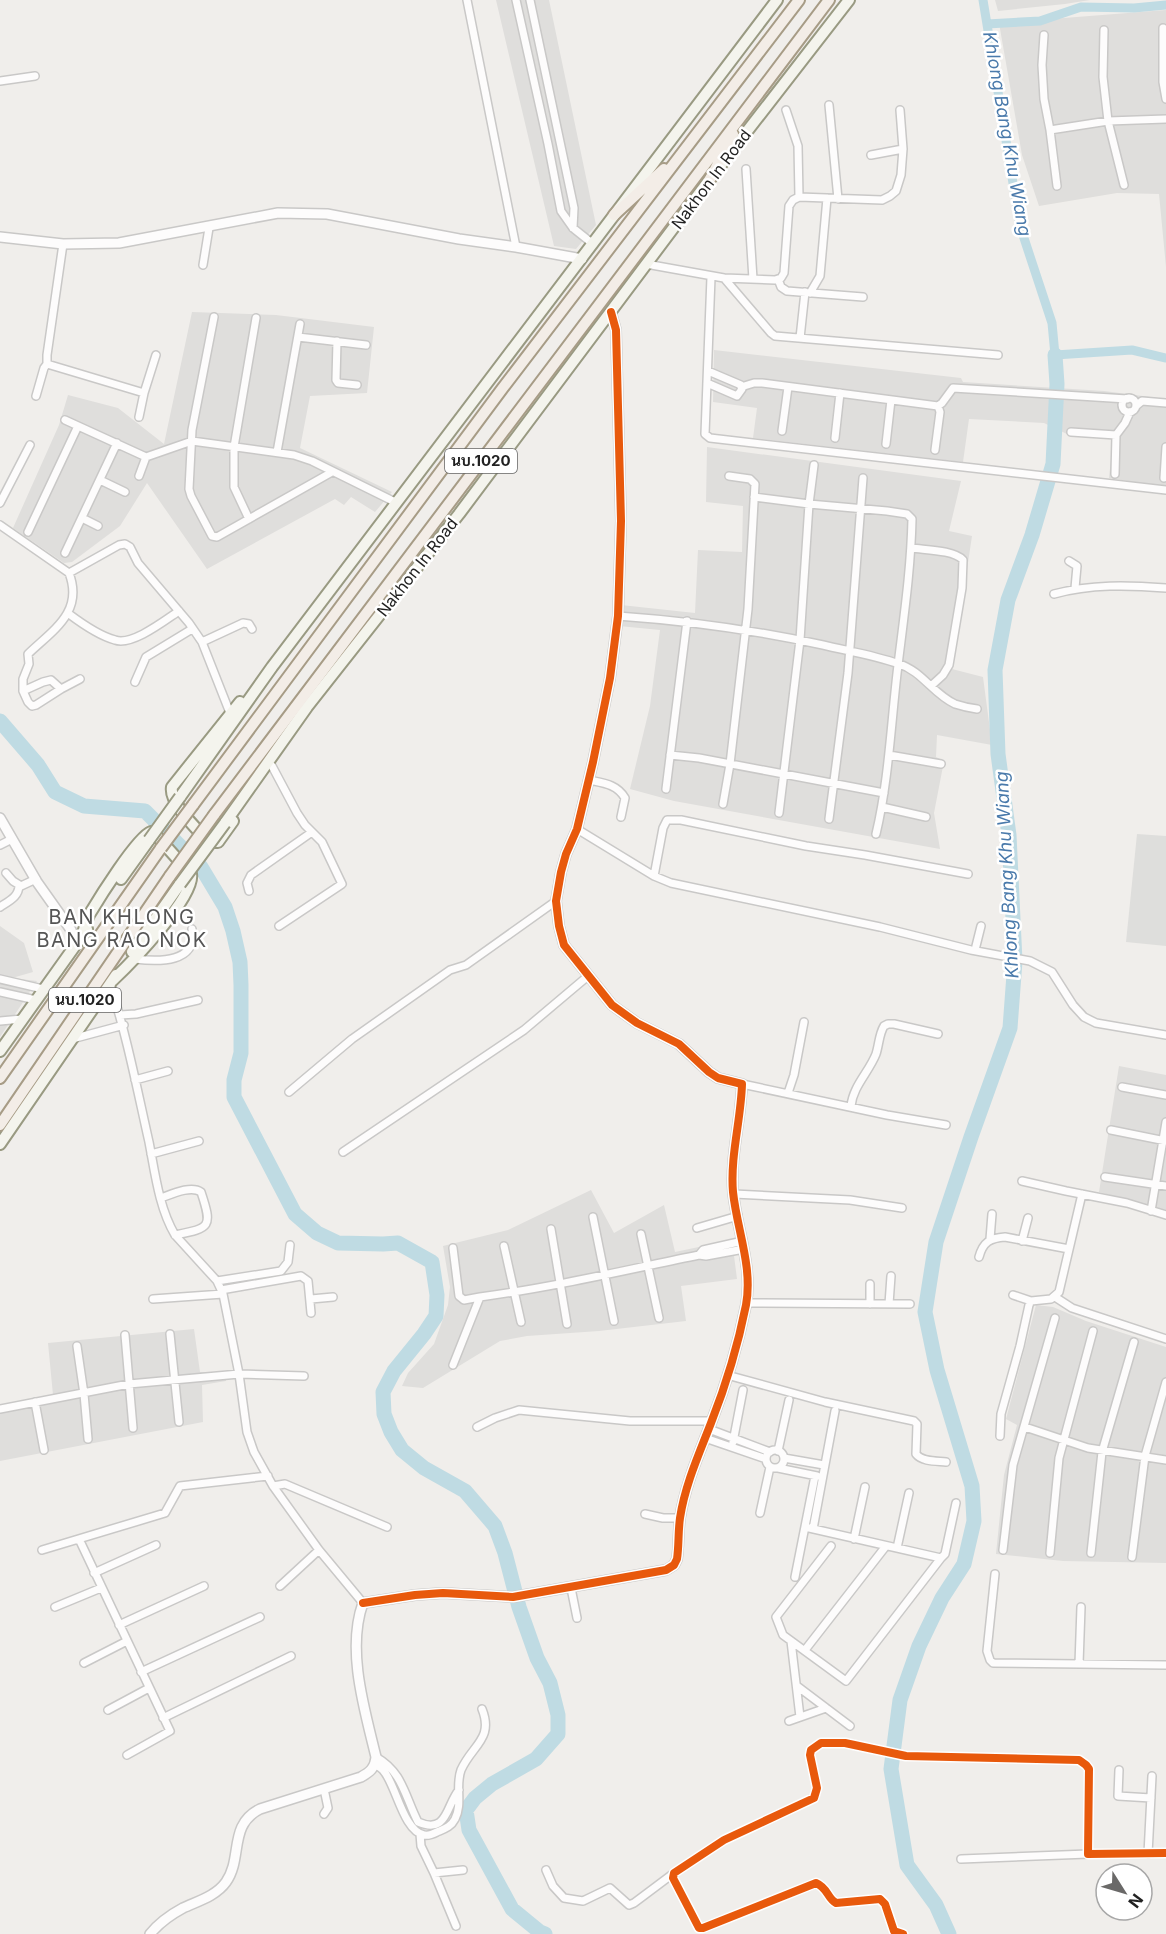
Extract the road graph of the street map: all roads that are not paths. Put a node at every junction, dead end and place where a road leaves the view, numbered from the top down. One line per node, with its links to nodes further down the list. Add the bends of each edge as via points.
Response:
1 (467, 0): 43 (street)
2 (516, 0): 9 (street)
3 (530, 0): 8 (street)
4 (777, 0): 37 (main road, นบ.1020)
5 (799, 0): 25 (main road, นบ.1020)
6 (829, 0): 17 (main road, Nakhon In Road / นบ.1020)
7 (849, 0): 29 (main road, Nakhon In Road / นบ.1020)
8 (535, 21): 9 (street); 23 (street)
9 (521, 24): 24 (street)
10 (1163, 28): 15 (street)
11 (1104, 30): 21 (street, via 1103,76)
12 (1044, 35): 22 (street, via 1044,99)
13 (35, 76): 14 (street)
14 (0, 81)
15 (1166, 99)
16 (829, 105): 36 (street)
17 (747, 107): 29 (main road); 206 (main road, Nakhon In Road / นบ.1020, bridge, via 214,815)
18 (786, 110): 34 (street, via 798,146)
19 (900, 110): 26 (street)
20 (1166, 119): 21 (street)
21 (1108, 121): 22 (street); 31 (street)
22 (1050, 130): 33 (street)
23 (561, 141): 24 (street); 30 (street)
24 (548, 144): 32 (street)
25 (686, 149): 37 (main road); 197 (main road, นบ.1020, bridge, via 502,388 161,848)
26 (903, 149): 27 (street); 36 (street, via 901,175 890,196 882,200)
27 (871, 155)
28 (746, 169): 49 (street)
29 (710, 179): 45 (main road, Nakhon In Road / นบ.1020)
30 (570, 184): 32 (street); 39 (street)
31 (1124, 185)
32 (556, 186): 39 (street, via 561,211)
33 (1057, 186)
34 (800, 197): 35 (street); 50 (street, via 790,203 784,273)
35 (827, 198): 36 (street); 51 (street, via 820,276)
36 (838, 199)
37 (614, 215): 42 (main road, นบ.1020)
38 (209, 228): 41 (street, via 119,243); 43 (street, via 278,213 327,214); 46 (street)
39 (573, 228): 42 (street)
40 (0, 237): 41 (street)
41 (63, 244): 63 (street)
42 (593, 244): 44 (main road, นบ.1020)
43 (516, 247): 44 (street)
44 (582, 259): 105 (main road, นบ.1020)
45 (646, 264): 47 (street); 53 (main road, Nakhon In Road / นบ.1020)
46 (203, 265)
47 (711, 277): 48 (street); 64 (street)
48 (724, 279): 49 (street); 58 (street, via 773,335)
49 (753, 279): 50 (street)
50 (778, 279): 51 (street, via 786,290)
51 (808, 292): 52 (street); 58 (street)
52 (863, 297)
53 (611, 312): 123 (street, via 616,330 621,521); 138 (main road, Nakhon In Road / นบ.1020)
54 (214, 318): 85 (street)
55 (256, 318): 89 (street)
56 (300, 324): 57 (street)
57 (298, 338): 59 (street); 92 (street)
58 (800, 338): 62 (street)
59 (337, 341): 60 (street); 66 (street, via 336,380 344,385)
60 (366, 345)
61 (156, 355): 69 (street)
62 (998, 355)
63 (47, 364): 69 (street); 71 (street)
64 (708, 371): 65 (street); 67 (street)
65 (707, 383): 67 (street, via 737,396); 102 (street, via 705,434 710,438)
66 (357, 385)
67 (741, 387): 68 (street, via 754,383)
68 (788, 387): 70 (street); 81 (street)
69 (144, 393): 78 (street)
70 (840, 393): 73 (street); 84 (street)
71 (36, 396)
72 (1127, 399): 75 (street, via 953,388); 76 (street, via 1134,400); 77 (street, via 1122,406)
73 (891, 400): 75 (street); 87 (street)
74 (1166, 403): 76 (street, via 1142,401)
75 (938, 406): 91 (street)
76 (1136, 406): 77 (street)
77 (1130, 412): 83 (street)
78 (139, 417)
79 (65, 420): 80 (street)
80 (78, 426): 86 (street); 113 (street)
81 (782, 431)
82 (1071, 432): 83 (street)
83 (1116, 435): 96 (street)
84 (835, 438)
85 (192, 441): 89 (street); 93 (street); 110 (street, via 189,489 212,536)
86 (117, 443): 93 (street); 101 (street)
87 (886, 444)
88 (30, 445): 106 (street)
89 (234, 447): 92 (street); 110 (street, via 234,487)
90 (1166, 447): 100 (street)
91 (935, 450)
92 (277, 452): 95 (street, via 312,461)
93 (146, 457): 97 (street)
94 (814, 465): 107 (street)
95 (332, 472): 105 (street); 110 (street)
96 (1115, 474)
97 (139, 476)
98 (729, 476): 104 (street, via 752,481)
99 (863, 478): 108 (street)
100 (1164, 478)
101 (100, 480): 103 (street); 109 (street)
102 (1166, 489)
103 (125, 492)
104 (754, 497): 107 (street); 127 (street)
105 (396, 502): 132 (main road, นบ.1020)
106 (0, 503)
107 (809, 504): 108 (street); 128 (street)
108 (862, 509): 114 (street, via 907,514 912,519); 130 (street)
109 (82, 518): 112 (street); 115 (street)
110 (249, 519)
111 (0, 525): 117 (street)
112 (98, 526)
113 (28, 532)
114 (912, 548): 131 (street); 135 (street, via 953,554 963,560 949,665)
115 (65, 553)
116 (1069, 561): 118 (street, via 1077,566)
117 (69, 573): 121 (street, via 125,544); 122 (street, via 73,598)
118 (1075, 588): 119 (street); 120 (street)
119 (1166, 588)
120 (1053, 594)
121 (179, 611): 122 (street, via 134,639 116,641); 125 (street)
122 (69, 614): 137 (street, via 28,654)
123 (618, 616): 124 (street); 147 (street)
124 (687, 621): 127 (street); 141 (street)
125 (192, 629): 129 (street); 134 (street, via 146,657)
126 (252, 629): 129 (street, via 243,623)
127 (746, 629): 128 (street); 143 (street)
128 (800, 640): 130 (street); 146 (street)
129 (202, 642): 140 (street)
130 (849, 651): 131 (street); 148 (street)
131 (898, 663): 135 (street); 142 (street)
132 (272, 667): 140 (main road); 175 (main road, นบ.1020, bridge)
133 (80, 679): 136 (street)
134 (135, 682)
135 (932, 686): 139 (street, via 954,704)
136 (61, 688): 137 (street, via 47,680); 137 (street, via 32,706)
137 (23, 690)
138 (307, 707): 145 (main road); 181 (main road, Nakhon In Road / นบ.1020, bridge)
139 (977, 710)
140 (230, 713): 145 (main road, via 172,788 174,802 207,840 218,842)
141 (670, 755): 143 (street); 149 (street)
142 (889, 755): 144 (street); 150 (street)
143 (730, 764): 146 (street); 151 (street)
144 (941, 764)
145 (272, 766): 160 (street)
146 (784, 775): 148 (street); 153 (street)
147 (589, 780): 156 (street, via 621,791 625,798); 159 (street)
148 (835, 785): 150 (street); 157 (street)
149 (666, 789)
150 (884, 794): 152 (street)
151 (723, 804)
152 (882, 807): 154 (street); 161 (street)
153 (779, 813)
154 (926, 817)
155 (0, 818): 158 (street)
156 (621, 818)
157 (829, 819)
158 (3, 829): 162 (street)
159 (577, 829): 166 (street); 170 (street, via 566,854)
160 (312, 832): 169 (street, via 251,875); 172 (street, via 322,842 342,884)
161 (876, 834)
162 (12, 839): 163 (street); 167 (street)
163 (0, 845)
164 (6, 873): 168 (street)
165 (968, 874): 166 (street, via 668,820)
166 (654, 876): 177 (street, via 670,883)
167 (36, 879): 168 (street); 176 (street, via 71,930)
168 (19, 885): 171 (street, via 14,898)
169 (249, 891)
170 (556, 901): 179 (street, via 564,945); 201 (street, via 352,1039)
171 (0, 907)
172 (279, 926)
173 (981, 926): 177 (street)
174 (192, 929): 178 (street, via 192,946 185,954 151,961)
175 (83, 933): 176 (main road, นบ.1020); 178 (main road, via 88,917 135,846 145,834 154,833 192,881 183,899)
176 (76, 944): 182 (main road, นบ.1020)
177 (975, 950): 192 (street, via 1030,961 1052,972 1073,1005 1096,1023)
178 (135, 959): 181 (main road)
179 (588, 976): 199 (street, via 617,1010 679,1044 718,1078); 212 (street, via 524,1030)
180 (0, 979): 182 (street)
181 (111, 982): 186 (street); 193 (main road, Nakhon In Road / นบ.1020)
182 (43, 989): 184 (main road, นบ.1020)
183 (0, 992): 184 (street)
184 (36, 1000): 187 (main road, นบ.1020)
185 (198, 1000): 186 (street)
186 (120, 1015): 190 (street)
187 (22, 1019): 188 (street); 194 (main road, นบ.1020)
188 (0, 1021)
189 (804, 1022): 202 (street)
190 (124, 1025): 193 (street); 198 (street)
191 (938, 1034): 204 (street, via 894,1024 884,1026 870,1068 857,1087)
192 (1166, 1035)
193 (72, 1039): 211 (main road, Nakhon In Road / นบ.1020)
194 (3, 1040): 195 (main road, นบ.1020)
195 (0, 1051)
196 (168, 1071): 198 (street)
197 (0, 1078)
198 (135, 1080): 213 (street)
199 (742, 1084): 202 (street); 218 (street, via 734,1149)
200 (1122, 1087): 203 (street)
201 (289, 1092)
202 (789, 1093): 204 (street)
203 (1166, 1095)
204 (851, 1106): 207 (street)
205 (1166, 1122): 209 (street)
206 (0, 1125)
207 (946, 1125)
208 (1111, 1130): 209 (street)
209 (1164, 1141): 216 (street)
210 (199, 1142): 213 (street)
211 (0, 1144)
212 (343, 1152)
213 (151, 1154): 220 (street)
214 (1105, 1177): 216 (street)
215 (1022, 1181): 219 (street)
216 (1156, 1184): 217 (street); 222 (street)
217 (1166, 1186)
218 (734, 1194): 221 (street, via 850,1200); 225 (street)
219 (1082, 1194): 222 (street); 238 (street)
220 (160, 1198): 231 (street); 231 (street, via 191,1189 201,1192 206,1226)
221 (902, 1208)
222 (1151, 1211): 224 (street)
223 (992, 1214): 232 (street)
224 (1166, 1215)
225 (738, 1216): 228 (street); 235 (street)
226 (592, 1217): 241 (street)
227 (1028, 1218): 233 (street)
228 (697, 1228)
229 (551, 1229): 244 (street)
230 (641, 1234): 240 (street)
231 (175, 1235): 243 (street)
232 (990, 1239): 233 (street); 239 (street)
233 (1022, 1241): 238 (street)
234 (290, 1245): 243 (street, via 288,1262 281,1271)
235 (743, 1245): 240 (street); 255 (street)
236 (504, 1246): 247 (street)
237 (453, 1248): 250 (street, via 460,1299)
238 (1069, 1249): 251 (street)
239 (979, 1257)
240 (648, 1267): 241 (street); 260 (street)
241 (605, 1275): 244 (street); 262 (street)
242 (891, 1276): 257 (street)
243 (217, 1281): 246 (street)
244 (560, 1284): 247 (street); 264 (street)
245 (870, 1284): 256 (street)
246 (222, 1292): 252 (street); 253 (street, via 301,1276 308,1281); 272 (street)
247 (515, 1292): 250 (street); 263 (street)
248 (1013, 1295): 254 (street)
249 (333, 1297): 253 (street)
250 (480, 1297): 271 (street)
251 (1055, 1298): 254 (street); 268 (street, via 1072,1308)
252 (153, 1299)
253 (311, 1299): 259 (street)
254 (1031, 1301): 289 (street)
255 (746, 1303): 256 (street); 273 (street)
256 (870, 1304): 257 (street)
257 (889, 1304): 258 (street)
258 (910, 1304)
259 (311, 1313)
260 (659, 1318)
261 (1055, 1318): 286 (street)
262 (614, 1321)
263 (521, 1322)
264 (567, 1324)
265 (1093, 1330): 292 (street)
266 (170, 1334): 275 (street)
267 (125, 1335): 277 (street)
268 (1166, 1339)
269 (1134, 1342): 295 (street)
270 (77, 1346): 279 (street)
271 (453, 1365)
272 (239, 1374): 274 (street); 275 (street); 303 (street, via 247,1432)
273 (727, 1375): 288 (street); 300 (street, via 914,1421 915,1454)
274 (304, 1376)
275 (174, 1380): 277 (street); 284 (street)
276 (1166, 1382): 296 (street)
277 (129, 1384): 279 (street); 287 (street)
278 (743, 1390): 291 (street)
279 (84, 1394): 281 (street); 290 (street)
280 (789, 1400): 297 (street)
281 (35, 1402): 282 (street); 294 (street)
282 (0, 1409)
283 (835, 1411): 301 (street)
284 (179, 1422)
285 (477, 1427): 288 (street, via 519,1410)
286 (1025, 1427): 292 (street); 322 (street, via 1013,1465)
287 (133, 1428)
288 (708, 1429): 291 (street); 293 (street); 311 (street)
289 (1000, 1436)
290 (88, 1439)
291 (734, 1439): 293 (street); 297 (street)
292 (1064, 1441): 295 (street); 323 (street)
293 (732, 1447): 297 (street)
294 (44, 1450)
295 (1102, 1452): 296 (street); 324 (street)
296 (1145, 1456): 299 (street); 325 (street)
297 (771, 1457): 298 (street); 302 (street); 309 (street)
298 (784, 1458): 301 (street); 302 (street)
299 (1166, 1460)
300 (946, 1462)
301 (824, 1465): 304 (street)
302 (778, 1468): 304 (street)
303 (268, 1476): 305 (street); 314 (street, via 180,1486 165,1513)
304 (818, 1477): 313 (street)
305 (273, 1486): 312 (street, via 285,1484); 321 (street)
306 (865, 1487): 315 (street)
307 (909, 1493): 319 (street)
308 (956, 1503): 326 (street)
309 (760, 1513)
310 (645, 1514): 311 (street)
311 (680, 1518): 333 (street, via 674,1565 666,1570)
312 (387, 1527)
313 (809, 1528): 315 (street); 329 (street)
314 (79, 1539): 320 (street); 327 (street)
315 (854, 1539): 318 (street)
316 (156, 1545): 327 (street)
317 (831, 1546): 341 (street, via 776,1617 783,1635)
318 (886, 1546): 319 (street); 342 (street)
319 (897, 1548): 326 (street)
320 (42, 1550)
321 (319, 1550): 331 (street); 334 (street)
322 (1004, 1551)
323 (1050, 1553)
324 (1092, 1553)
325 (1132, 1557)
326 (941, 1558): 342 (street, via 846,1681)
327 (94, 1573): 332 (street)
328 (994, 1574): 345 (street, via 987,1652 990,1660 998,1664)
329 (795, 1577)
330 (204, 1586): 339 (street)
331 (280, 1586)
332 (101, 1588): 335 (street); 339 (street)
333 (571, 1588): 334 (street, via 513,1597 443,1593); 338 (street)
334 (363, 1603): 358 (street, via 357,1659)
335 (55, 1607)
336 (1081, 1607): 345 (street)
337 (260, 1617): 347 (street)
338 (577, 1618)
339 (119, 1625): 340 (street)
340 (127, 1641): 344 (street); 347 (street)
341 (791, 1641): 342 (street); 348 (street)
342 (805, 1650)
343 (291, 1656): 354 (street)
344 (84, 1663)
345 (1079, 1664): 346 (street)
346 (1166, 1665)
347 (141, 1672): 349 (street)
348 (797, 1686): 350 (street); 353 (street)
349 (149, 1688): 352 (street); 354 (street)
350 (826, 1708): 353 (street); 356 (street)
351 (482, 1709): 362 (street, via 486,1730 463,1766)
352 (108, 1710)
353 (800, 1717): 355 (street)
354 (163, 1718): 357 (street, via 170,1731)
355 (789, 1721)
356 (850, 1726)
357 (127, 1755)
358 (376, 1761): 361 (street, via 370,1773); 362 (street, via 387,1763 395,1771 418,1822 428,1826 446,1817); 365 (street, via 410,1824)
359 (1119, 1770): 363 (street, via 1118,1796)
360 (1152, 1776): 363 (street)
361 (324, 1789): 364 (street, via 328,1808); 375 (street, via 249,1814 224,1884 171,1916)
362 (459, 1790): 365 (street, via 456,1818 450,1826 430,1835)
363 (1150, 1798): 368 (street)
364 (324, 1814)
365 (420, 1834): 372 (street, via 421,1846)
366 (1166, 1853): 368 (street)
367 (1088, 1854): 368 (street); 369 (street); 373 (street, via 1089,1769 1079,1760 906,1756 845,1743 820,1743 810,1755 817,1788 814,1798 724,1840)
368 (1148, 1854)
369 (961, 1859)
370 (463, 1870): 372 (street)
371 (546, 1870): 373 (street, via 564,1898 583,1901 610,1888 629,1905)
372 (434, 1873): 374 (street)
373 (674, 1873): 376 (street, via 674,1882 699,1928 816,1883 836,1903 880,1899 894,1930)
374 (456, 1926)
375 (150, 1934)
376 (903, 1934)

